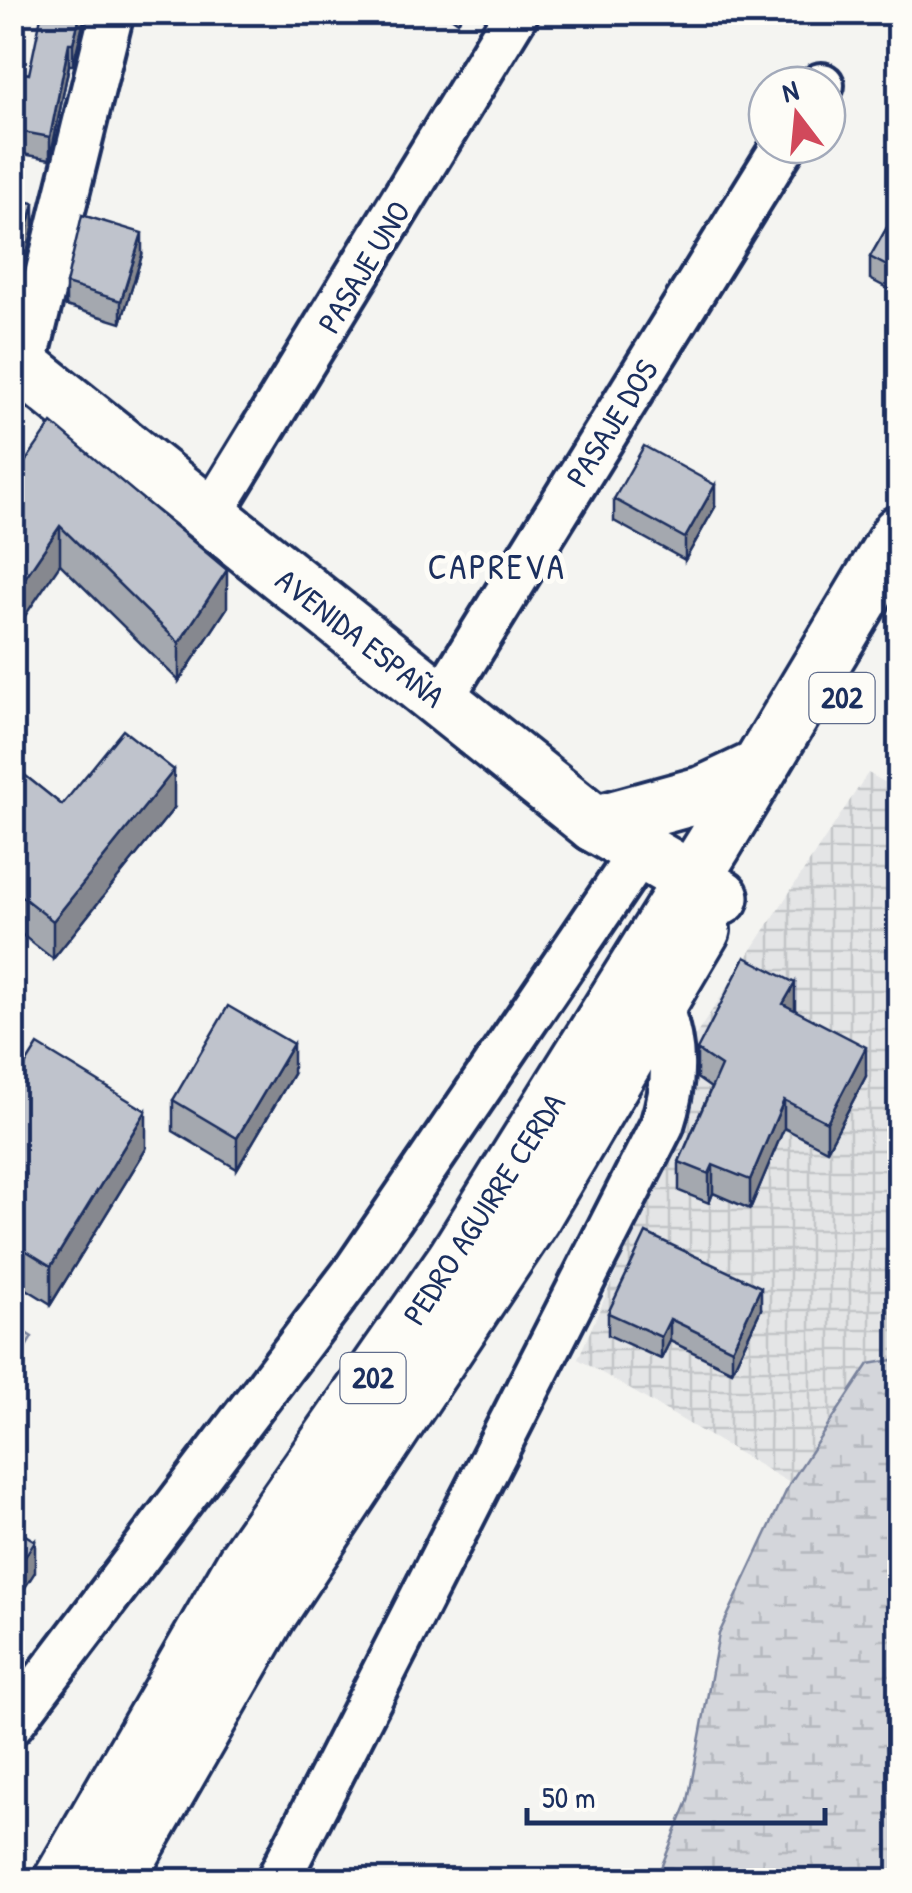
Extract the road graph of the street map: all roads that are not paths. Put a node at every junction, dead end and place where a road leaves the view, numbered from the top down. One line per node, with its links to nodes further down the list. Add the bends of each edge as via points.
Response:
1 (112, 12): 4 (street)
2 (516, 14): 5 (street, PASAJE UNO)
3 (772, 165): 8 (street, PASAJE DOS)
4 (18, 363): 5 (main road, AVENIDA ESPAÑA)
5 (209, 518): 8 (main road, AVENIDA ESPAÑA)
6 (900, 533): 9 (main road, PEDRO AGUIRRE CERDA / 202)
7 (900, 604): 12 (main road, PEDRO AGUIRRE CERDA / 202)
8 (440, 702): 10 (main road, AVENIDA ESPAÑA)
9 (759, 768): 10 (main road, via 704,794); 12 (main road, PEDRO AGUIRRE CERDA / 202)
10 (594, 824): 11 (main road, AVENIDA ESPAÑA)
11 (640, 851): 12 (main road, AVENIDA ESPAÑA); 14 (street, via 352,1274)
12 (706, 888): 13 (main road, PEDRO AGUIRRE CERDA / 202); 15 (main road, PEDRO AGUIRRE CERDA / 202, via 246,1561)
13 (659, 1003): 16 (main road, PEDRO AGUIRRE CERDA / 202, via 533,1216 268,1615); 17 (street, via 673,1052 662,1125)
14 (12, 1723)
15 (62, 1880)
16 (116, 1880)
17 (278, 1880)

